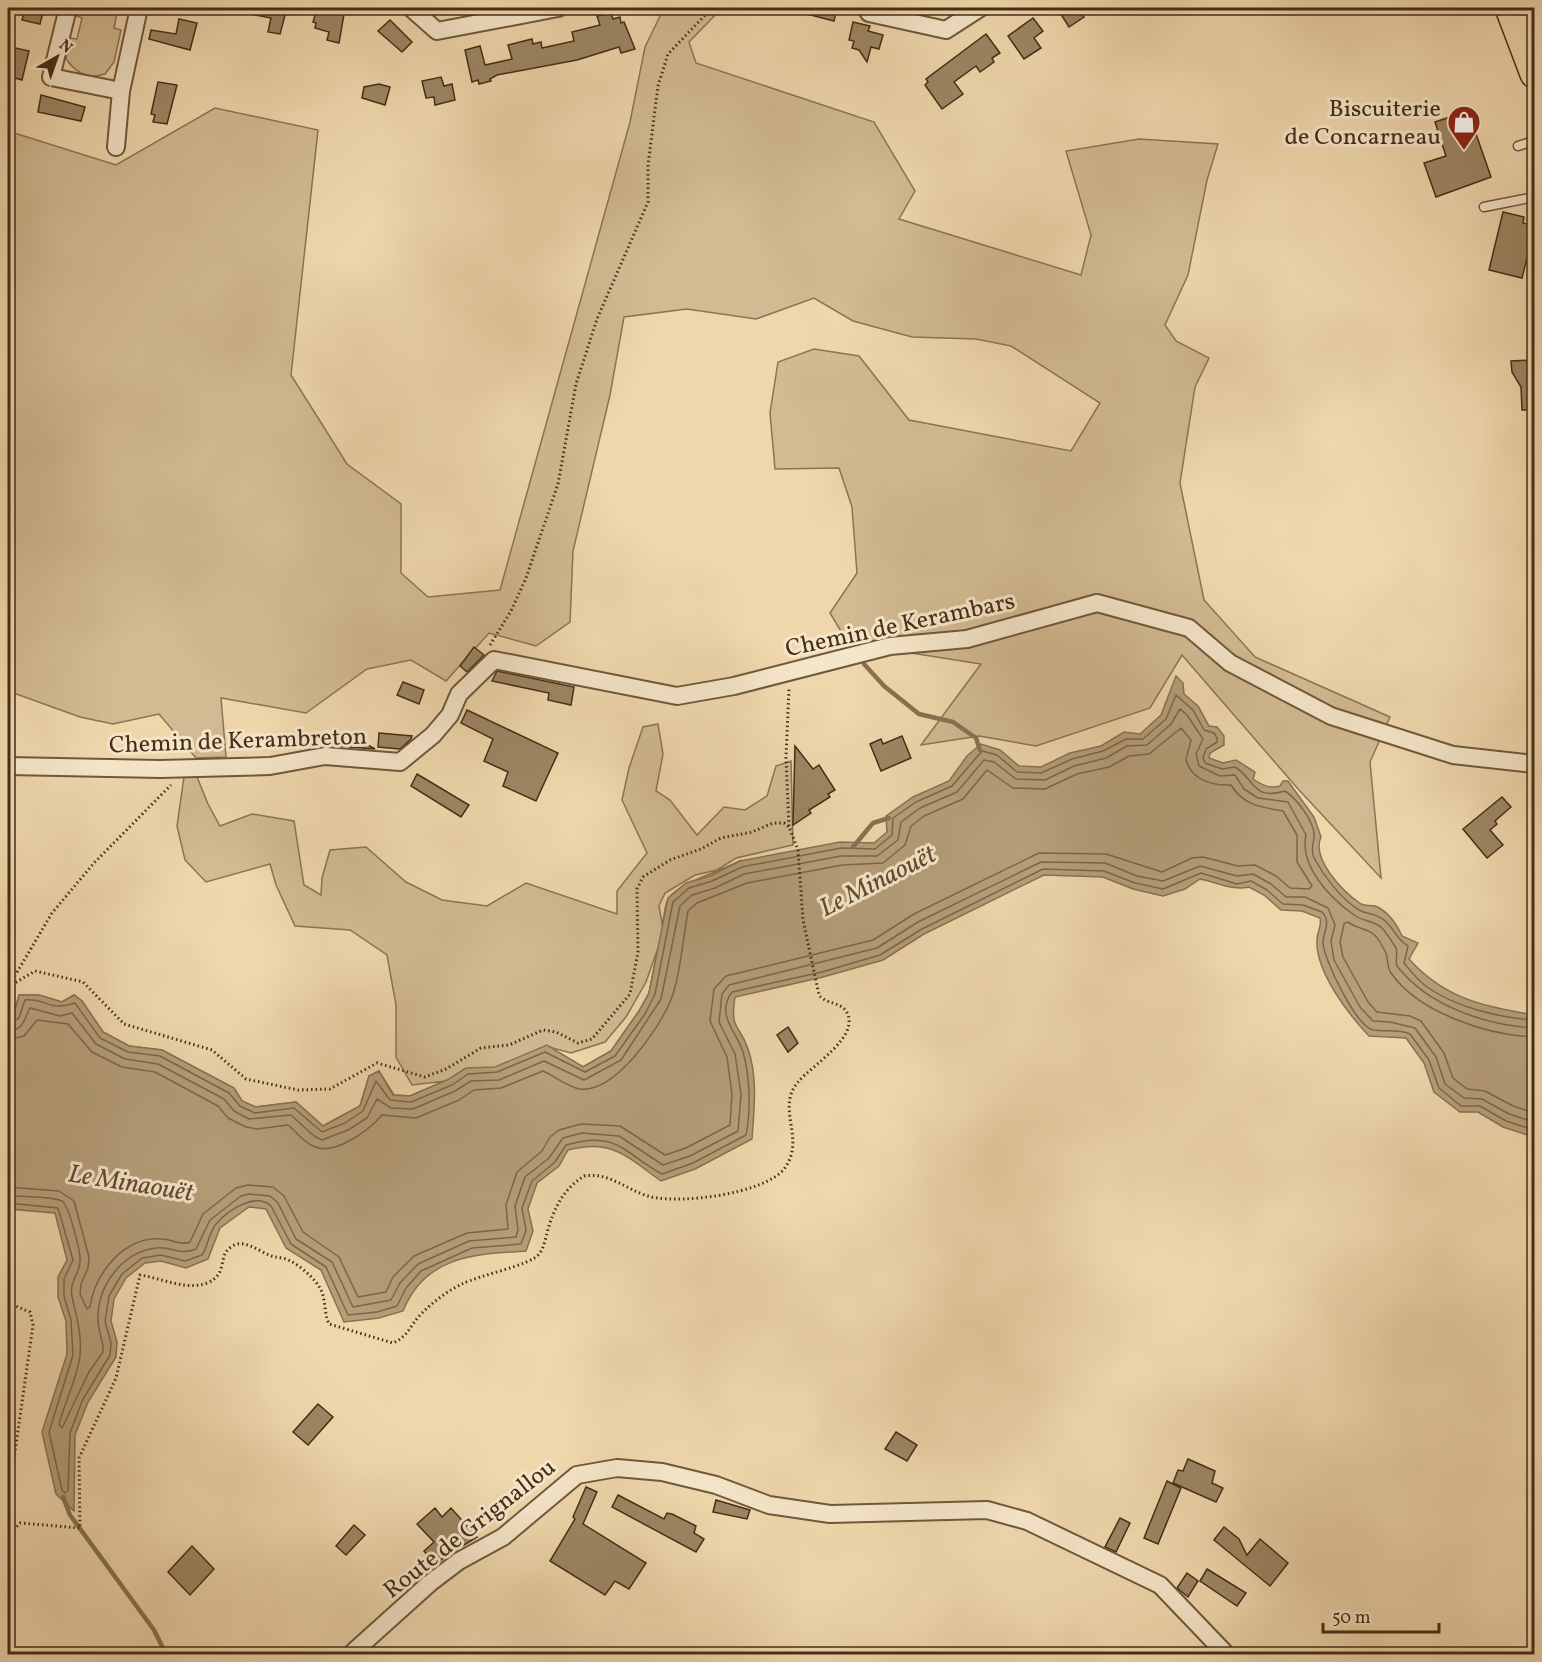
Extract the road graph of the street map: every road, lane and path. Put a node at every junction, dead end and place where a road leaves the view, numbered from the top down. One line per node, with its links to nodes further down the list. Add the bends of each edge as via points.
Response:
1 (68, 8): 10 (street, via 51,77)
2 (139, 8): 10 (street)
3 (411, 8): 4 (street, via 436,30)
4 (558, 8)
5 (712, 8): 16 (path, via 668,54 658,86 648,165 648,202 597,319 576,384 558,484 526,578 489,647)
6 (866, 8): 7 (street, via 869,13 946,30)
7 (980, 8)
8 (1509, 8): 9 (main road)
9 (1534, 74)
10 (121, 91): 13 (street)
11 (1534, 141): 12 (lane)
12 (1518, 146)
13 (116, 147)
14 (1534, 197): 15 (lane)
15 (1484, 207)
16 (494, 660): 17 (street, Chemin de Kerambars, via 677,696); 20 (street, Chemin de Kerambreton, via 459,694 450,715 433,735 400,762 325,756 270,766)
17 (790, 671): 18 (street, Chemin de Kerambars, via 890,646 967,639 1097,603 1189,628 1230,663 1331,716 1453,755); 21 (path, via 786,758)
18 (1534, 764)
19 (8, 766): 20 (street, Chemin de Kerambreton)
20 (189, 767): 22 (path, via 94,863 52,913)
21 (789, 826): 22 (path, via 773,823 721,838 670,860 643,877 637,889 638,952 630,994 592,1039 578,1043 543,1030 509,1045 481,1048 425,1077 377,1063 330,1089 298,1090 246,1078 212,1050 123,1024 84,982 35,971); 25 (path, via 798,850 803,920 822,999 847,1012 847,1033 840,1045 796,1084 789,1106 795,1139 790,1158 780,1173 759,1186 658,1198 613,1179 584,1176 567,1188 552,1215 543,1246 533,1260 491,1272 449,1291 420,1315 403,1338 393,1343 329,1324 316,1282 289,1260 271,1257 241,1243 231,1246 222,1271 207,1282 186,1286 140,1275 116,1378 79,1458 80,1528 20,1523)
22 (8, 986)
23 (8, 1304): 24 (path, via 30,1312 33,1325)
24 (8, 1501)
25 (8, 1537)
26 (351, 1654): 27 (street, Route de Grignallou, via 430,1583 459,1561 503,1537 577,1475 617,1468 662,1472 716,1485 769,1505 830,1514 987,1510 1027,1521 1160,1585)
27 (1226, 1654)

